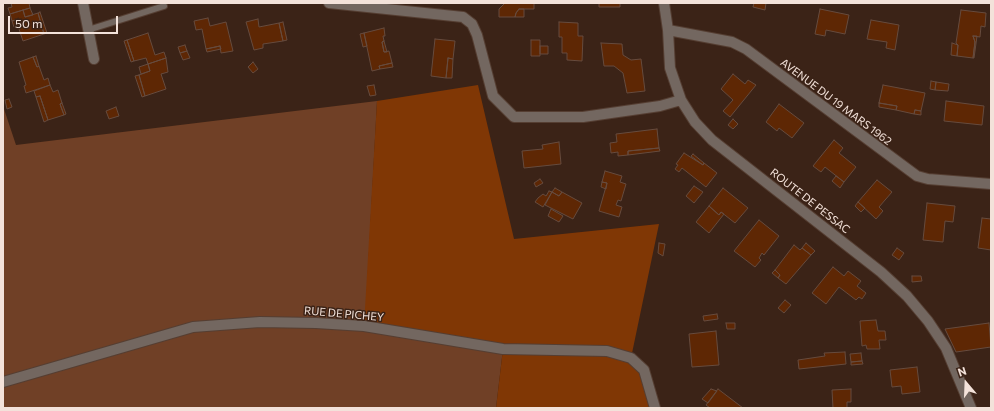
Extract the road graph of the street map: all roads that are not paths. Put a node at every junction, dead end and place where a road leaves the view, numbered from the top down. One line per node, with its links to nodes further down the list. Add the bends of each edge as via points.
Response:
1 (83, 3): 6 (street)
2 (329, 3): 5 (street)
3 (664, 3): 7 (street, ROUTE DE PESSAC)
4 (164, 6): 6 (lane)
5 (392, 6): 9 (street, via 463,17 472,24 493,96 514,118 583,117 660,106)
6 (88, 30): 8 (street)
7 (668, 30): 9 (street, ROUTE DE PESSAC, via 670,68); 10 (street, AVENUE DU 19 MARS 1962, via 732,42 746,49 916,176)
8 (94, 58)
9 (680, 100): 13 (street, ROUTE DE PESSAC, via 695,122 712,140 881,272 907,296 928,320 946,348)
10 (991, 184)
11 (3, 382): 12 (street, RUE DE PICHEY, via 194,327 260,322 316,323 364,326 503,348 607,351 631,358 644,370)
12 (655, 408)
13 (971, 408)

